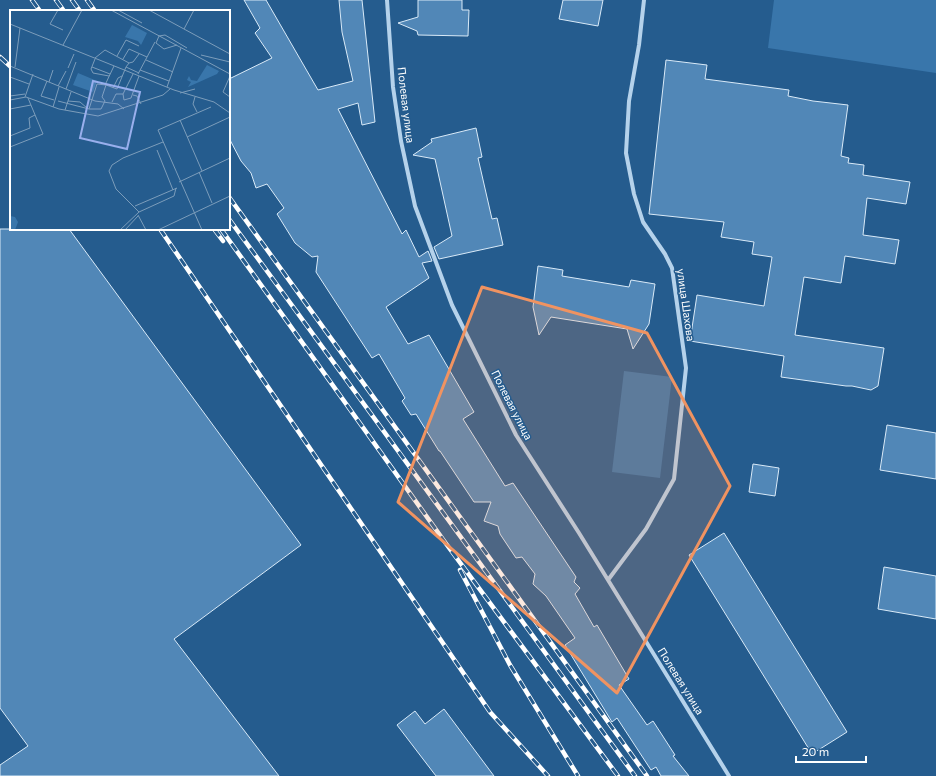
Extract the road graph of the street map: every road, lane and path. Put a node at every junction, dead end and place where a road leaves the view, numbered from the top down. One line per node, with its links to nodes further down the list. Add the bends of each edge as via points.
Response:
1 (387, 0): 3 (street, Полевая улица, via 393,87 401,142 415,206 452,305 516,435)
2 (644, 0): 3 (street, улица Шахова, via 629,101 626,153 634,194 643,222 672,268 686,368 674,479 646,529)
3 (608, 580): 4 (street, Полевая улица)
4 (729, 776)

